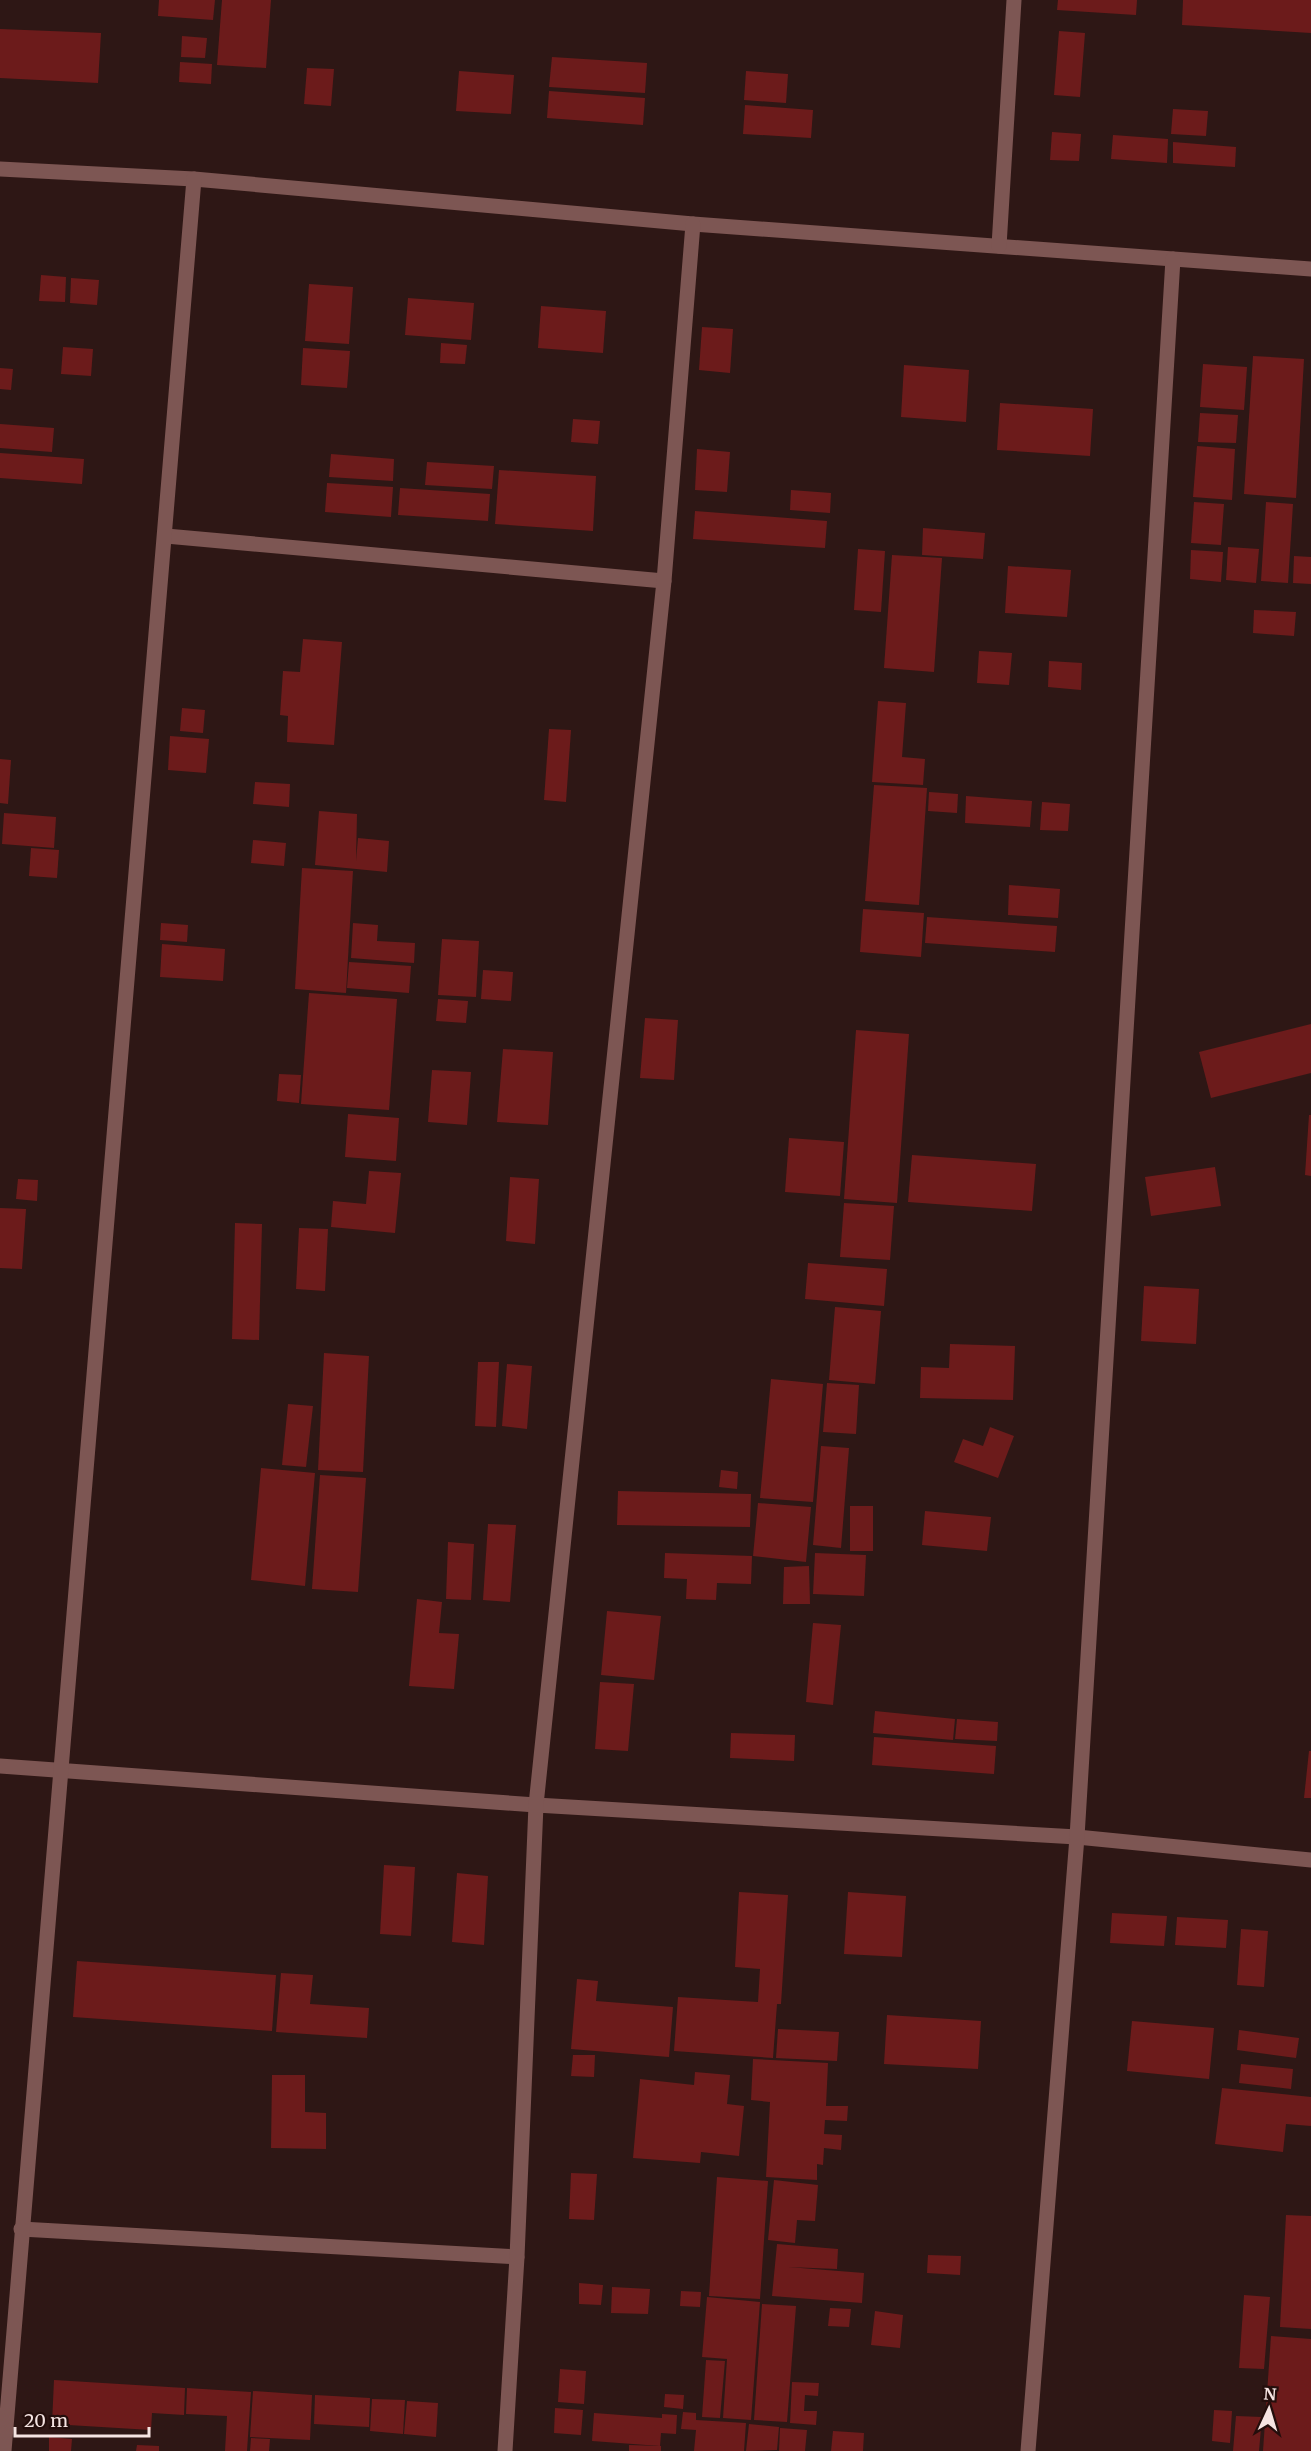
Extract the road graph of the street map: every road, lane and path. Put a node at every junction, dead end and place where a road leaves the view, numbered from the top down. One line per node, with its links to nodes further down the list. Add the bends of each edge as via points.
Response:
1 (1014, 0): 5 (street)
2 (0, 169): 3 (street)
3 (194, 179): 4 (street); 8 (street)
4 (693, 224): 5 (street); 9 (street)
5 (999, 246): 6 (street)
6 (1173, 259): 7 (street); 13 (street)
7 (1311, 269)
8 (165, 536): 9 (street); 11 (street)
9 (664, 581): 12 (street)
10 (0, 1766): 11 (street)
11 (59, 1771): 12 (street); 15 (street)
12 (536, 1805): 13 (street); 16 (street)
13 (1077, 1837): 14 (street); 19 (street)
14 (1311, 1860)
15 (21, 2229): 16 (street); 17 (street)
16 (517, 2257): 18 (street)
17 (4, 2451)
18 (505, 2451)
19 (1028, 2451)

